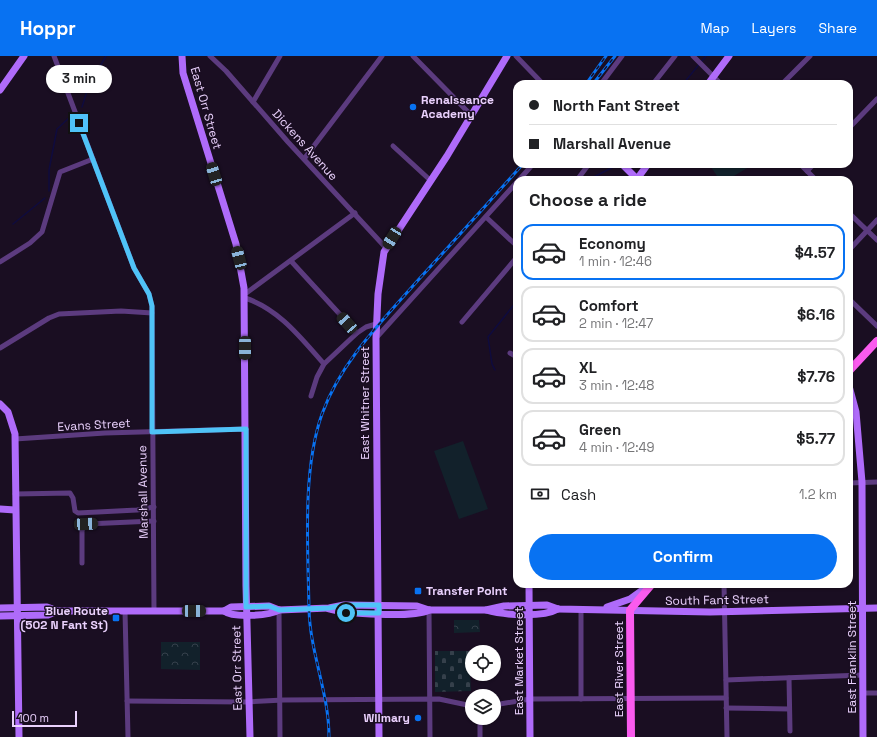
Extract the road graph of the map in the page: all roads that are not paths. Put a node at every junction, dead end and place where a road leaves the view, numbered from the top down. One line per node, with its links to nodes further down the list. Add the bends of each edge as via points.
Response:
1 (24, 56): 22 (street)
2 (54, 56): 28 (street, Marshall Avenue)
3 (182, 56): 52 (street, East Orr Street, via 183,73 236,244)
4 (210, 56): 24 (street, Dickens Avenue)
5 (280, 56): 24 (street)
6 (382, 56): 29 (street)
7 (413, 56): 25 (street)
8 (507, 56): 25 (street, East Whitner Street)
9 (516, 56): 16 (street)
10 (622, 56): 17 (street)
11 (675, 56): 18 (street)
12 (693, 56): 15 (street)
13 (729, 56): 15 (street)
14 (810, 56): 21 (street)
15 (713, 77): 19 (street); 20 (street)
16 (539, 80)
17 (604, 80)
18 (656, 80)
19 (711, 80)
20 (716, 80)
21 (786, 80)
22 (0, 90)
23 (877, 99): 26 (street)
24 (253, 102): 29 (street, Dickens Avenue)
25 (472, 116): 38 (street, East Whitner Street)
26 (853, 124)
27 (393, 146): 38 (street)
28 (93, 159): 50 (street, via 60,172 42,232); 54 (street, Marshall Avenue, via 134,268 149,294)
29 (304, 159): 40 (street, Dickens Avenue)
30 (529, 168): 35 (street)
31 (626, 168): 36 (street)
32 (804, 168): 34 (street)
33 (810, 168): 34 (street)
34 (807, 172): 37 (street)
35 (522, 176)
36 (634, 176)
37 (812, 176)
38 (430, 180): 48 (street, East Whitner Street)
39 (513, 187): 41 (street)
40 (355, 213): 48 (street, Dickens Avenue); 49 (street)
41 (486, 217): 46 (street); 59 (street)
42 (853, 217): 44 (street)
43 (877, 220): 44 (street)
44 (867, 230): 45 (street); 47 (street)
45 (877, 240)
46 (513, 242)
47 (853, 246)
48 (386, 248): 56 (street, East Whitner Street)
49 (291, 261): 52 (street); 58 (street)
50 (0, 262)
51 (513, 263): 55 (street)
52 (245, 296): 64 (street, via 279,316 293,328); 69 (street, East Orr Street)
53 (853, 302): 57 (street)
54 (152, 313): 61 (street, via 59,314); 70 (street, Marshall Avenue)
55 (462, 322)
56 (376, 324): 58 (street); 59 (street, East Whitner Street)
57 (877, 326)
58 (357, 333): 64 (street)
59 (376, 338): 85 (street, East Whitner Street)
60 (877, 341): 65 (main road)
61 (0, 348)
62 (510, 353): 63 (street)
63 (513, 355)
64 (324, 364): 66 (street)
65 (853, 367)
66 (312, 396)
67 (853, 401): 72 (street, East Franklin Street)
68 (0, 404): 71 (street, via 11,419)
69 (246, 429): 70 (street, Evans Street); 101 (street, East Orr Street)
70 (152, 432): 71 (street, Evans Street); 76 (street, Marshall Avenue)
71 (15, 439): 75 (street)
72 (862, 482): 73 (street); 74 (street); 89 (street, East Franklin Street)
73 (877, 482)
74 (853, 483)
75 (15, 494): 76 (street, via 70,493 75,511 78,513); 78 (street)
76 (154, 507): 79 (street, Marshall Avenue)
77 (0, 509): 78 (street)
78 (15, 510): 98 (street)
79 (154, 521): 80 (street, via 86,524 82,530); 100 (street, Marshall Avenue)
80 (82, 563)
81 (529, 588): 86 (street, East Market Street)
82 (646, 588): 93 (street, via 623,602)
83 (649, 588): 97 (main road, East River Street)
84 (724, 588): 102 (street)
85 (379, 605): 88 (street, South Fant Street, via 344,605); 95 (street, South Fant Street, via 417,606); 103 (street, East Whitner Street)
86 (530, 605): 91 (street, South Fant Street, via 547,605); 96 (street, South Fant Street); 104 (street, East Market Street)
87 (0, 608): 98 (street)
88 (329, 608): 94 (street); 103 (street, South Fant Street, via 346,613)
89 (862, 608): 90 (street, South Fant Street); 102 (street, South Fant Street); 106 (street, East Franklin Street)
90 (877, 608)
91 (558, 609): 92 (street, South Fant Street); 104 (street, South Fant Street, via 548,613)
92 (581, 609): 93 (street, South Fant Street); 115 (street)
93 (597, 609): 97 (street, South Fant Street)
94 (279, 610): 101 (street, via 269,606); 117 (street)
95 (429, 610): 96 (street, South Fant Street); 103 (street, South Fant Street, via 417,614); 113 (street)
96 (486, 610): 104 (street, South Fant Street, via 504,614)
97 (630, 610): 102 (street, South Fant Street); 116 (main road, East River Street)
98 (17, 611): 99 (street, via 48,614 58,611); 105 (street); 126 (street)
99 (125, 611): 100 (street); 118 (street)
100 (154, 611): 101 (street, via 224,611 231,607)
101 (247, 611): 119 (street, East Orr Street)
102 (724, 611): 108 (street)
103 (379, 613): 112 (street, East Whitner Street)
104 (530, 613): 114 (street, East Market Street)
105 (0, 616)
106 (863, 675): 107 (street); 109 (street, East Franklin Street)
107 (789, 678): 108 (street); 123 (street)
108 (726, 680): 111 (street)
109 (863, 693): 110 (street); 136 (street, East Franklin Street)
110 (877, 693)
111 (726, 698): 116 (street); 122 (street)
112 (380, 699): 113 (street); 117 (street); 130 (street, East Whitner Street)
113 (430, 699): 120 (street); 131 (street)
114 (530, 699): 115 (street); 121 (street); 133 (street, East Market Street)
115 (581, 699): 116 (street)
116 (631, 699): 134 (main road, East River Street)
117 (280, 700): 119 (street); 129 (street)
118 (127, 701): 119 (street); 127 (street)
119 (249, 701): 128 (street, East Orr Street)
120 (465, 704)
121 (501, 704)
122 (726, 708): 123 (street); 135 (street)
123 (789, 709): 125 (street)
124 (480, 725): 132 (street)
125 (790, 731)
126 (18, 737)
127 (128, 737)
128 (250, 737)
129 (280, 737)
130 (379, 737)
131 (430, 737)
132 (480, 737)
133 (530, 737)
134 (631, 737)
135 (727, 737)
136 (863, 737)

